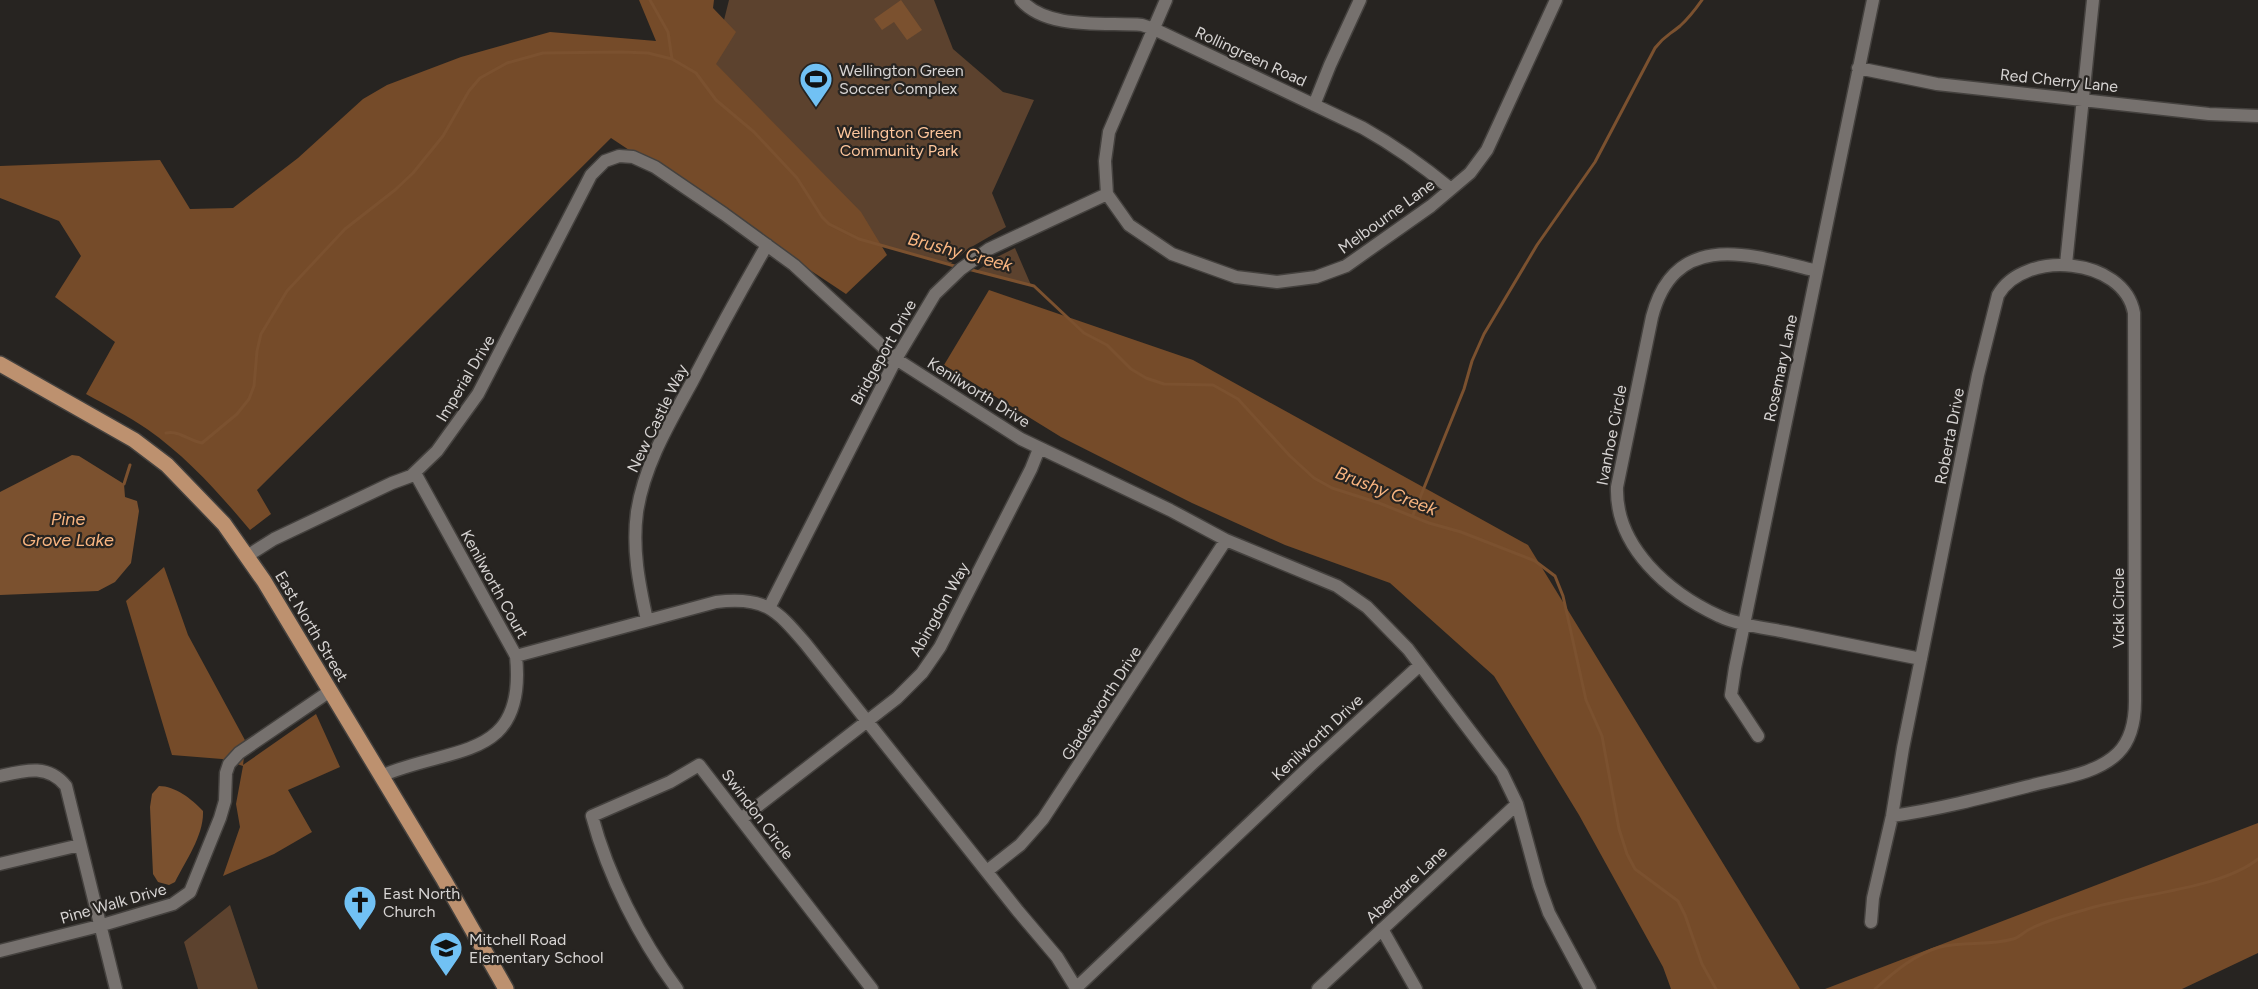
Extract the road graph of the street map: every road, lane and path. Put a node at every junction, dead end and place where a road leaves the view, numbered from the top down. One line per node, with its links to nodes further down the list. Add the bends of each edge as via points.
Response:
1 (1021, 0): 7 (street, Rollingreen Road, via 1036,13 1056,20)
2 (1166, 0): 7 (street)
3 (1360, 0): 10 (street)
4 (1556, 0): 13 (street, Melbourne Lane, via 1487,150 1470,173)
5 (1873, 0): 8 (street, Rosemary Lane)
6 (2093, 0): 9 (street)
7 (1154, 29): 10 (street, Rollingreen Road); 14 (street, via 1109,132 1105,161)
8 (1858, 68): 9 (street, Red Cherry Lane, via 1937,84); 17 (street, Rosemary Lane)
9 (2083, 99): 11 (street, Red Cherry Lane); 16 (street)
10 (1314, 105): 13 (street, Rollingreen Road, via 1393,145)
11 (2258, 116)
12 (605, 161): 15 (street, Kenilworth Drive, via 619,156 638,158); 21 (street, Imperial Drive, via 587,181 478,394 448,437)
13 (1451, 189): 14 (street, Melbourne Lane, via 1346,266 1316,277 1277,282 1236,277 1172,254 1129,225)
14 (1107, 194): 18 (street, Bridgeport Drive, via 979,255 950,279 926,307)
15 (767, 245): 18 (street, Kenilworth Drive); 25 (street, New Castle Way, via 682,400 644,482 635,549)
16 (2066, 264): 28 (street, Roberta Drive, via 2019,274 1998,295 1978,375); 36 (street, Vicki Circle, via 2118,284 2134,313 2135,701 2129,738 2120,752 2098,766 1968,802)
17 (1817, 271): 26 (street, Rosemary Lane); 26 (street, Ivanhoe Circle, via 1740,253 1704,257 1672,276 1659,295 1652,317 1617,487 1619,515 1635,547 1664,580 1719,617)
18 (896, 359): 20 (street, Kenilworth Drive); 24 (street, Bridgeport Drive)
19 (0, 364): 23 (main road, East North Street, via 109,425 167,465 218,516)
20 (1039, 449): 22 (street, Kenilworth Drive, via 1160,504); 31 (street, Abingdon Way, via 935,655 911,685)
21 (415, 473): 23 (street, Imperial Drive, via 274,539); 27 (street, Kenilworth Court)
22 (1226, 540): 29 (street, Kenilworth Drive, via 1349,593 1391,630); 40 (street, Gladesworth Drive, via 1043,819 1020,845)
23 (247, 556): 30 (main road, East North Street)
24 (770, 606): 25 (street, via 724,601); 31 (street, Kenilworth Drive, via 792,627)
25 (647, 620): 27 (street)
26 (1744, 623): 28 (street, Ivanhoe Circle); 32 (street, Rosemary Lane, via 1731,695)
27 (516, 656): 34 (street, Kenilworth Court, via 515,700 498,733 460,753)
28 (1921, 659): 36 (street, Roberta Drive)
29 (1419, 665): 35 (street, via 1494,761); 40 (street, Kenilworth Drive, via 1076,988 1054,952)
30 (330, 691): 34 (main road, East North Street); 42 (street, Pine Walk Drive, via 239,753 229,764 220,818 190,892 173,904)
31 (868, 721): 37 (street, Abingdon Way); 40 (street, Kenilworth Drive)
32 (1758, 736)
33 (0, 776): 38 (street, via 44,770 57,776 66,786)
34 (381, 776): 46 (main road, East North Street)
35 (1517, 804): 43 (street, Aberdare Lane); 51 (street, via 1549,913)
36 (1892, 816): 41 (street, Roberta Drive)
37 (741, 819): 47 (street, Swindon Circle, via 699,765 592,816 629,911); 48 (street, Swindon Circle)
38 (80, 845): 39 (street); 42 (street)
39 (0, 864)
40 (987, 871)
41 (1871, 922)
42 (99, 926): 44 (street, Pine Walk Drive); 45 (street)
43 (1382, 929): 49 (street, Aberdare Lane); 50 (street)
44 (0, 951)
45 (116, 989)
46 (506, 989)
47 (677, 989)
48 (872, 989)
49 (1318, 989)
50 (1416, 989)
51 (1590, 989)

